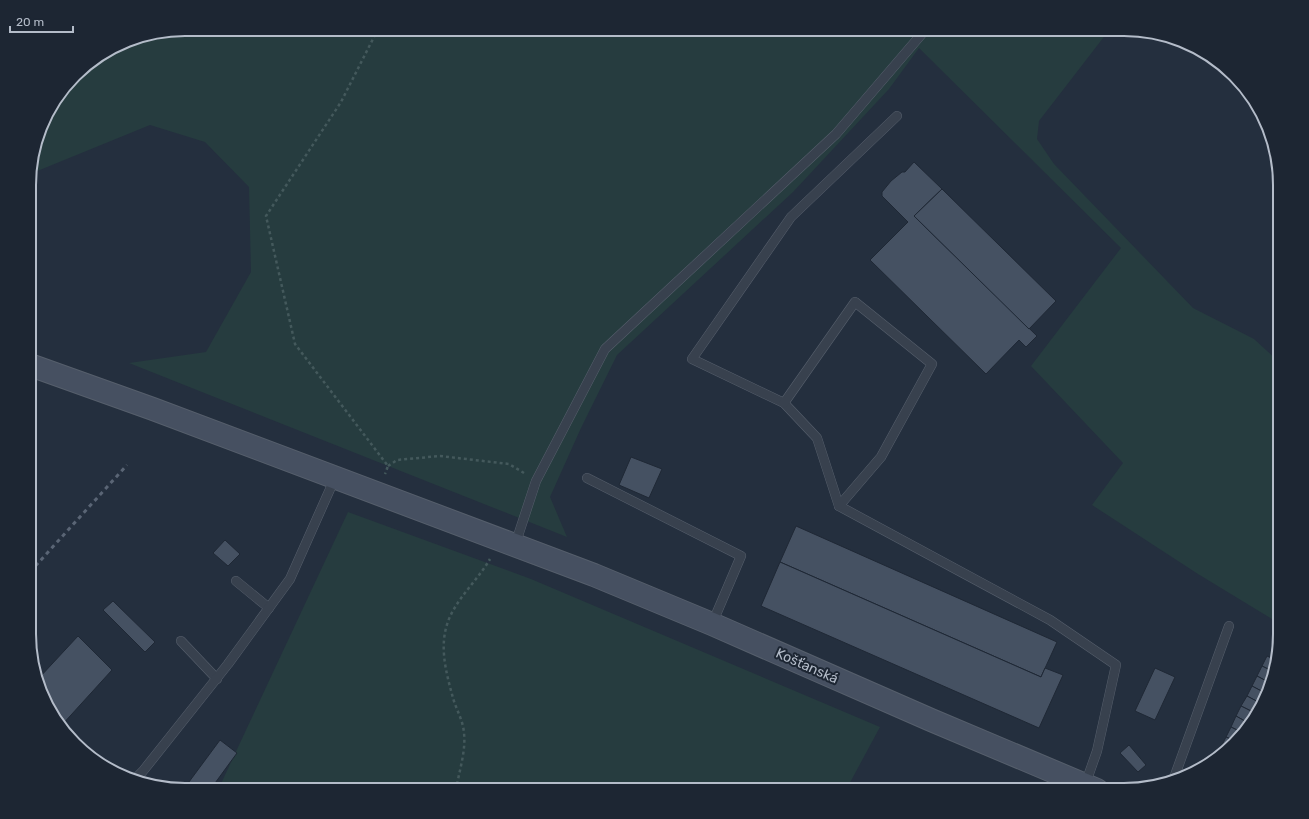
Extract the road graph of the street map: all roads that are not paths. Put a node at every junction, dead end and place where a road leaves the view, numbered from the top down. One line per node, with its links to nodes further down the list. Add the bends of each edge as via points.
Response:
1 (920, 36): 8 (lane, via 836,134 605,349 536,481)
2 (897, 116): 4 (lane, via 791,217 692,359)
3 (36, 367): 5 (street, Košťanská)
4 (784, 403): 7 (lane, via 817,438); 7 (lane, via 855,302 932,364 881,457)
5 (335, 478): 8 (street, Košťanská); 10 (lane, via 290,579)
6 (587, 478): 11 (lane, via 741,556)
7 (839, 506): 18 (lane, via 1050,620 1116,665)
8 (508, 542): 11 (street, Košťanská)
9 (236, 581): 10 (lane)
10 (269, 608): 14 (lane)
11 (712, 624): 17 (street, Košťanská)
12 (1229, 626): 15 (lane)
13 (181, 641): 14 (lane)
14 (216, 679): 16 (lane)
15 (1176, 774)
16 (139, 776)
17 (1081, 783)
18 (1092, 783)

